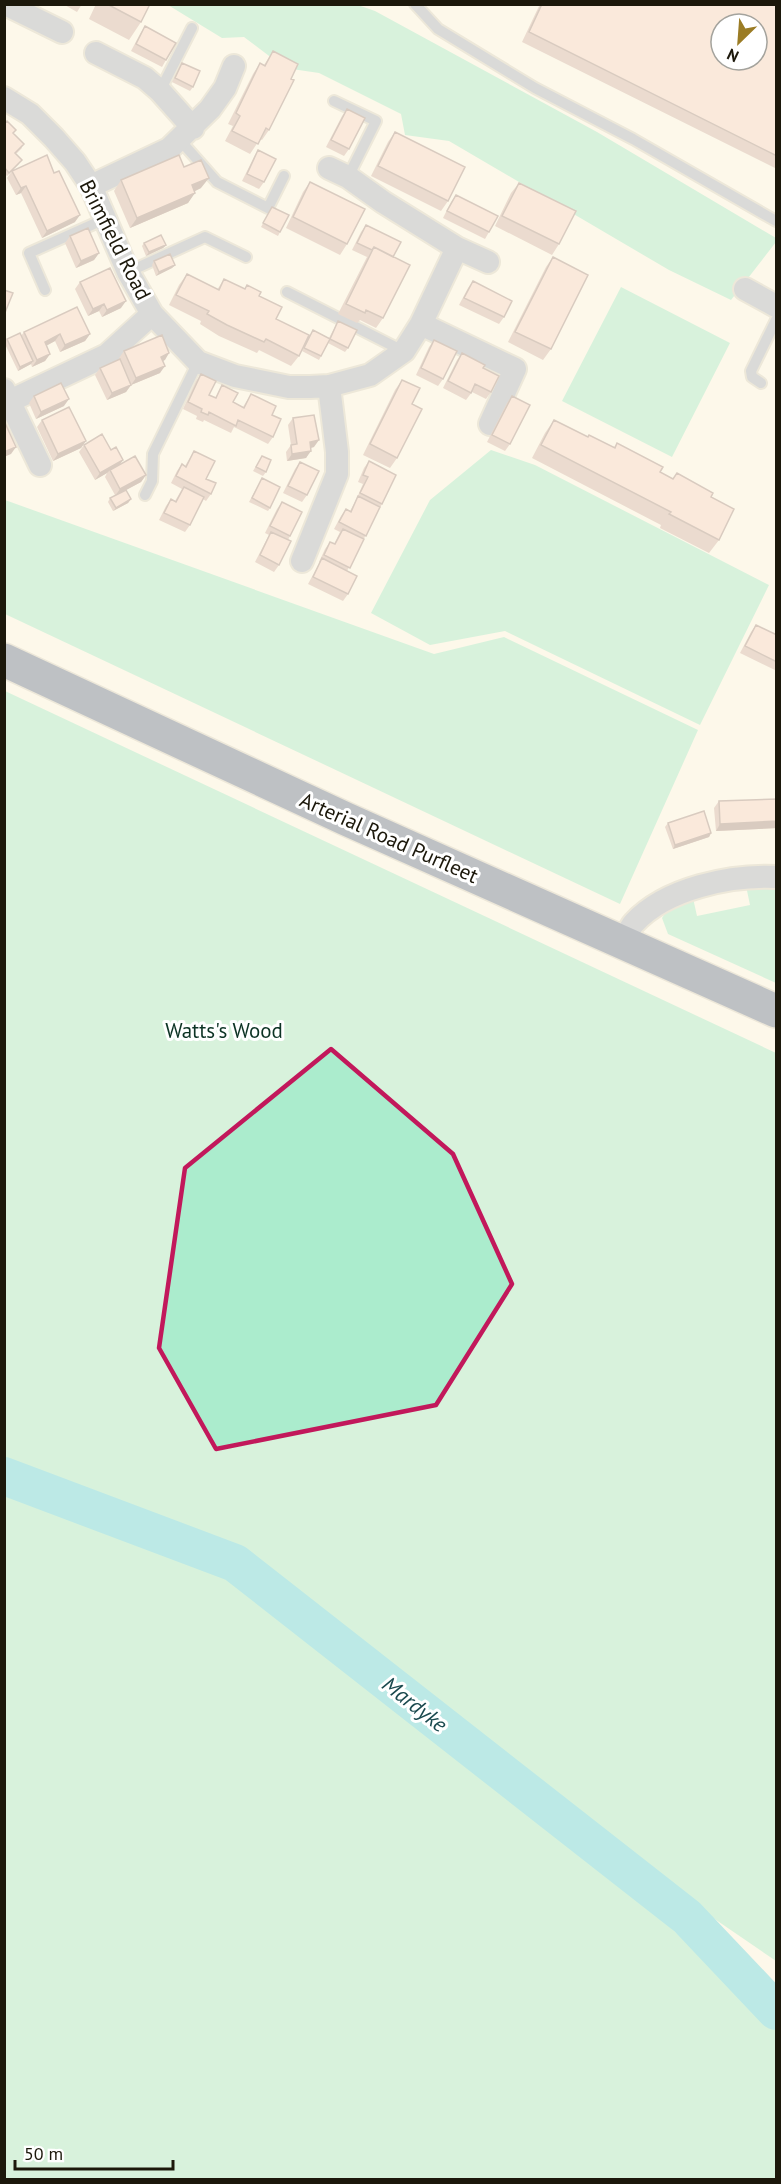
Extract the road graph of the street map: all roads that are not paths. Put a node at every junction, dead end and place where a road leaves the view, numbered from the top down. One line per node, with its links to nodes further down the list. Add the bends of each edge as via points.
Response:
1 (6, 4): 4 (street)
2 (415, 4): 15 (lane, via 438,29 535,88)
3 (192, 28): 7 (lane)
4 (62, 32)
5 (96, 53): 7 (street, via 145,78)
6 (234, 66): 10 (street, via 225,88)
7 (160, 91): 10 (street)
8 (334, 101): 11 (lane, via 376,121)
9 (7, 103): 13 (street, Brimfield Road, via 30,114 75,162)
10 (186, 134): 12 (lane, via 217,182 268,208); 13 (street, via 169,148)
11 (339, 172): 16 (street)
12 (284, 176)
13 (91, 186): 14 (street, Brimfield Road)
14 (105, 219): 19 (street, Brimfield Road); 21 (lane, via 29,253)
15 (777, 221)
16 (457, 248): 18 (street); 26 (street, Brimfield Road)
17 (246, 257): 19 (lane, via 205,237)
18 (488, 262)
19 (128, 272): 24 (street, Brimfield Road)
20 (745, 289): 23 (street)
21 (45, 290)
22 (287, 292): 27 (lane)
23 (777, 306)
24 (152, 314): 28 (street, Brimfield Road); 31 (street, via 107,355)
25 (777, 320): 29 (lane, via 751,371 752,377)
26 (421, 324): 27 (street, Brimfield Road); 32 (street, via 515,369)
27 (404, 351): 30 (street, Brimfield Road, via 370,375)
28 (198, 362): 30 (street, Brimfield Road, via 235,376 290,387); 34 (lane, via 153,454 152,481)
29 (762, 383)
30 (329, 386): 35 (street, via 336,474)
31 (7, 396): 33 (street)
32 (490, 424)
33 (40, 465)
34 (145, 495)
35 (302, 561)
36 (4, 660): 38 (main road, Arterial Road Purfleet)
37 (777, 877): 38 (street, via 734,879 676,894 633,924)
38 (624, 943): 39 (main road, Arterial Road Purfleet)
39 (777, 1011)

